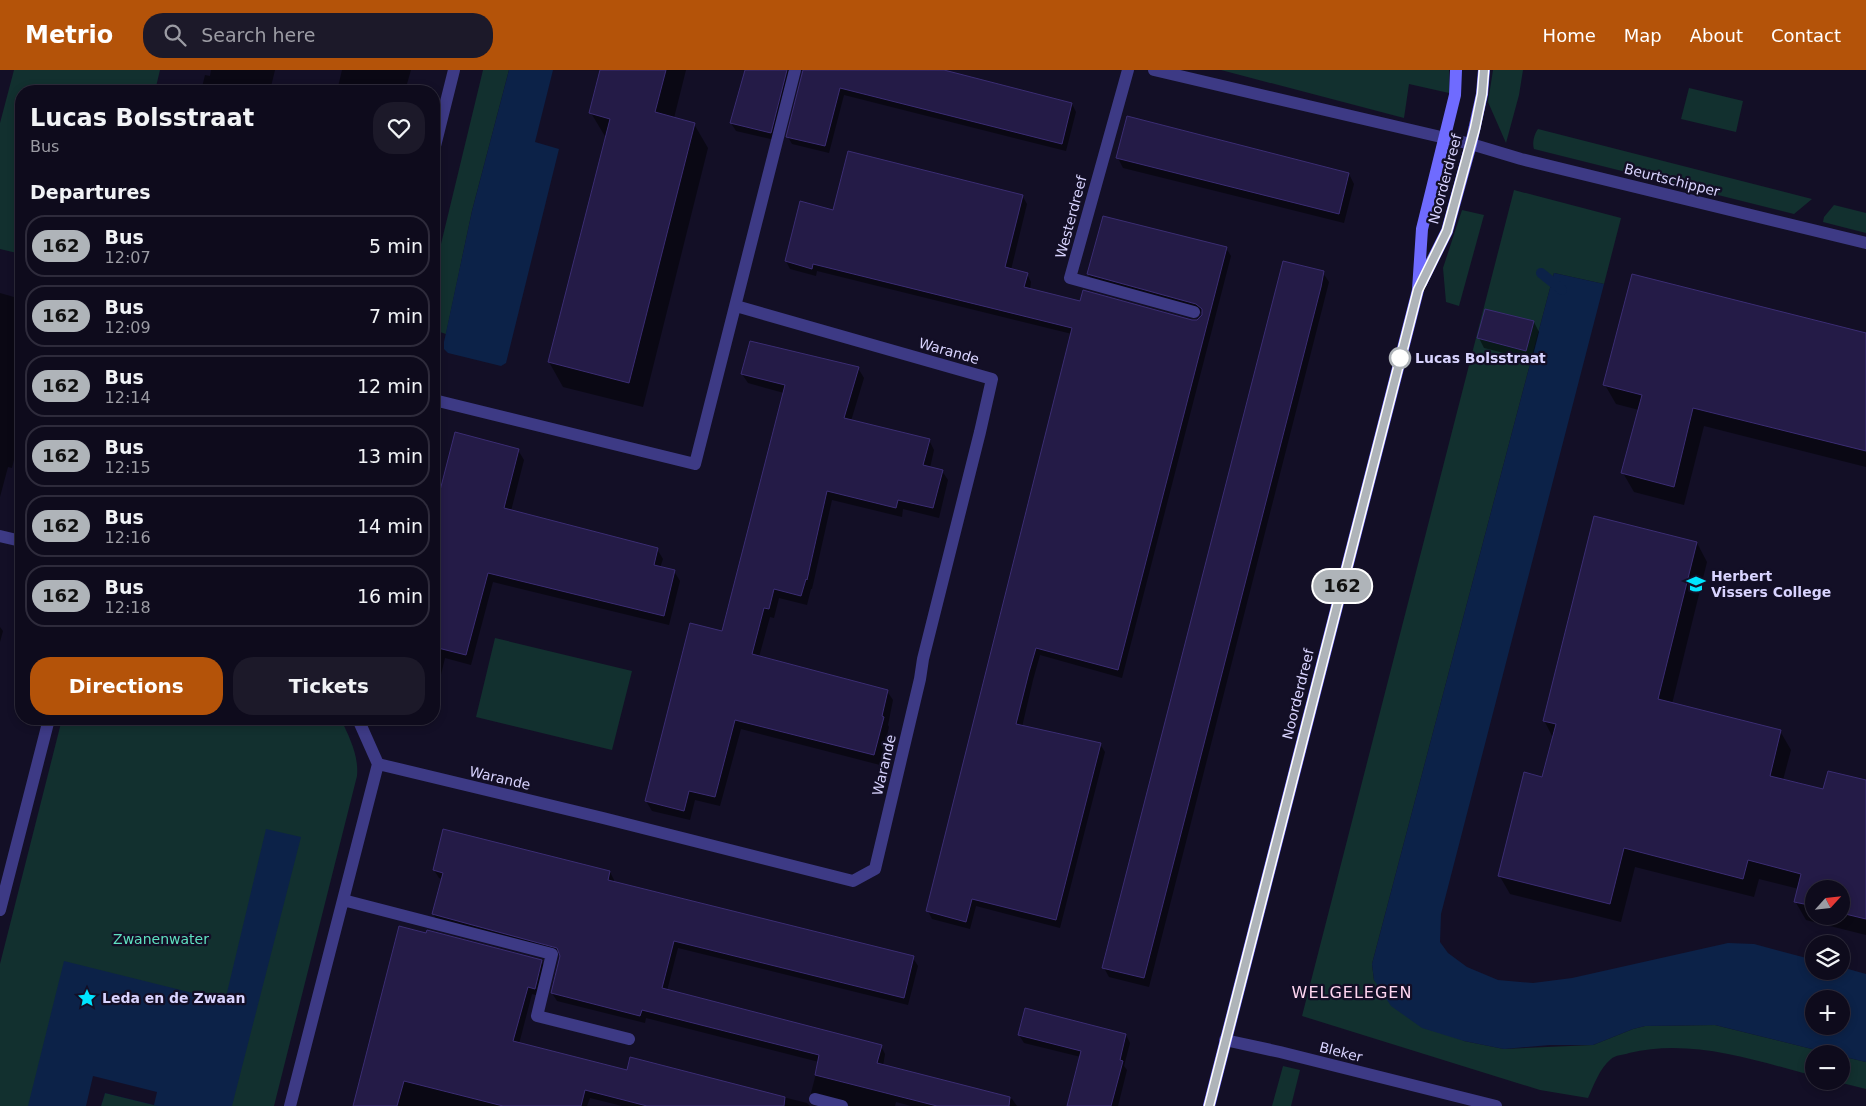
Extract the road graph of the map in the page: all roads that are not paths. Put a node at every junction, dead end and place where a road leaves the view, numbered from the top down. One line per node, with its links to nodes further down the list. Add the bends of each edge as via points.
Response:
1 (454, 70): 7 (street)
2 (795, 70): 12 (street)
3 (1128, 70): 13 (street, Westerdreef, via 1070,278)
4 (1154, 70): 8 (street)
5 (1456, 70): 8 (street, Noorderdreef, via 1455,95)
6 (1484, 70): 9 (street, Noorderdreef)
7 (440, 126)
8 (1445, 138): 9 (street); 11 (street, Noorderdreef, via 1422,229)
9 (1471, 144): 10 (street, Beurtschipper); 11 (street, Noorderdreef, via 1447,231)
10 (1866, 243)
11 (1418, 290): 23 (street, Noorderdreef)
12 (736, 306): 14 (street, via 695,464); 19 (street, Warande, via 992,379 875,869 853,881)
13 (1194, 312)
14 (440, 401)
15 (0, 536): 16 (street)
16 (15, 540)
17 (47, 725): 21 (street)
18 (361, 725): 19 (street)
19 (378, 764): 20 (street)
20 (343, 900): 22 (street, via 552,954 537,1016); 26 (street)
21 (0, 910)
22 (629, 1039)
23 (1225, 1040): 25 (street, Bleker, via 1280,1052); 28 (street, Noorderdreef)
24 (815, 1099): 27 (street)
25 (1448, 1100): 29 (street, Bleker)
26 (290, 1106)
27 (842, 1106)
28 (1209, 1106)
29 (1496, 1106)

